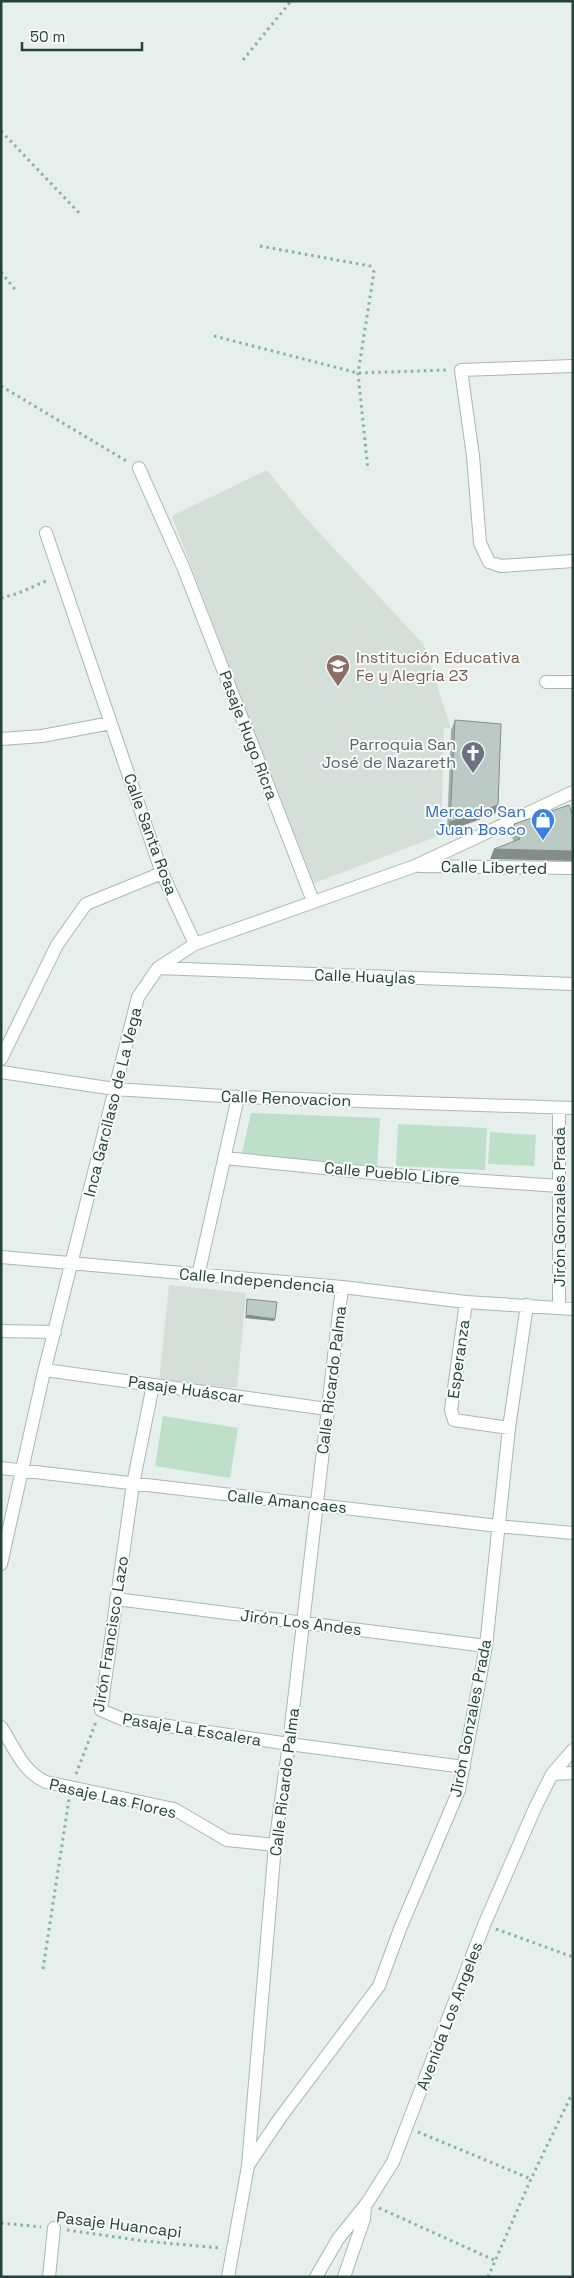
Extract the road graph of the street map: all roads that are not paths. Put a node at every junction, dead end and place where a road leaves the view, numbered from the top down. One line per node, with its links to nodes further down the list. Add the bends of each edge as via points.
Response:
1 (573, 366): 4 (street, via 461,370 480,542 490,562 502,566)
2 (139, 468): 13 (street, Pasaje Hugo Ricra, via 184,568)
3 (46, 533): 7 (street, Calle Santa Rosa)
4 (573, 560)
5 (546, 682): 6 (street)
6 (573, 682)
7 (111, 722): 8 (street, via 42,736); 12 (street, Calle Santa Rosa)
8 (1, 739)
9 (573, 792): 10 (street, Inca Garcilaso de La Vega)
10 (415, 866): 11 (street, Calle Liberted); 13 (street, Inca Garcilaso de La Vega)
11 (573, 868)
12 (162, 872): 14 (street, Calle Santa Rosa); 17 (street, via 86,904 57,945)
13 (313, 901): 14 (street, Inca Garcilaso de La Vega)
14 (195, 944): 15 (street, Inca Garcilaso de La Vega)
15 (158, 968): 16 (street, Calle Huaylas); 19 (street, Inca Garcilaso de La Vega, via 138,998)
16 (573, 984)
17 (1, 1058)
18 (1, 1072): 19 (street, Calle Renovacion)
19 (114, 1089): 20 (street, Calle Renovacion); 26 (street, Inca Garcilaso de La Vega)
20 (238, 1097): 21 (street, Calle Renovacion); 23 (street)
21 (559, 1108): 22 (street, Calle Renovacion); 24 (street, Jirón Gonzales Prada)
22 (573, 1108)
23 (225, 1158): 24 (street, Calle Pueblo Libre, via 382,1174); 27 (street)
24 (559, 1186): 31 (street, Jirón Gonzales Prada)
25 (1, 1257): 26 (street, Calle Independencia)
26 (72, 1262): 27 (street, Calle Independencia); 34 (street, Inca Garcilaso de La Vega)
27 (198, 1276): 28 (street, Calle Independencia)
28 (342, 1287): 29 (street, Calle Independencia); 37 (street, Calle Ricardo Palma)
29 (466, 1302): 30 (street, Calle Independencia); 38 (street, Esperanza, via 451,1410 454,1420)
30 (527, 1305): 31 (street, Calle Independencia); 38 (street, Jirón Gonzales Prada)
31 (559, 1306): 32 (street, Calle Independencia)
32 (573, 1308)
33 (1, 1330): 34 (street)
34 (55, 1332): 35 (street, Inca Garcilaso de La Vega)
35 (45, 1370): 36 (street, Pasaje Huáscar); 40 (street, Inca Garcilaso de La Vega)
36 (153, 1385): 37 (street, Pasaje Huáscar); 41 (street, Jirón Francisco Lazo)
37 (327, 1409): 42 (street, Calle Ricardo Palma)
38 (509, 1428): 43 (street, Jirón Gonzales Prada)
39 (1, 1468): 40 (street, Calle Amancaes)
40 (22, 1470): 41 (street, Calle Amancaes); 45 (street, Inca Garcilaso de La Vega)
41 (133, 1484): 42 (street, Calle Amancaes); 46 (street, Jirón Francisco Lazo)
42 (316, 1504): 43 (street, Calle Amancaes); 47 (street, Calle Ricardo Palma)
43 (498, 1526): 44 (street, Calle Amancaes); 48 (street, Jirón Gonzales Prada)
44 (573, 1533)
45 (1, 1564)
46 (116, 1599): 47 (street, Jirón Los Andes); 49 (street, Jirón Francisco Lazo)
47 (303, 1622): 48 (street, Jirón Los Andes); 51 (street, Calle Ricardo Palma)
48 (486, 1646): 53 (street, Jirón Gonzales Prada)
49 (101, 1710): 51 (street, Pasaje La Escalera, via 122,1719)
50 (2, 1727): 56 (street, Pasaje Las Flores, via 23,1765 46,1782 174,1808 227,1840)
51 (290, 1744): 53 (street, Pasaje La Escalera); 56 (street, Calle Ricardo Palma)
52 (573, 1750): 55 (street, Avenida Los Angeles)
53 (464, 1767): 57 (street, Jirón Gonzales Prada, via 459,1790 379,1986)
54 (573, 1773): 55 (street)
55 (552, 1774): 58 (street, Avenida Los Angeles, via 484,1925 393,2162)
56 (275, 1845): 57 (street, Calle Ricardo Palma)
57 (248, 2166): 61 (street, Calle Ricardo Palma)
58 (366, 2204): 62 (street, Avenida Los Angeles, via 338,2239); 63 (street)
59 (54, 2228): 60 (street)
60 (49, 2277)
61 (228, 2277)
62 (316, 2277)
63 (344, 2277)

